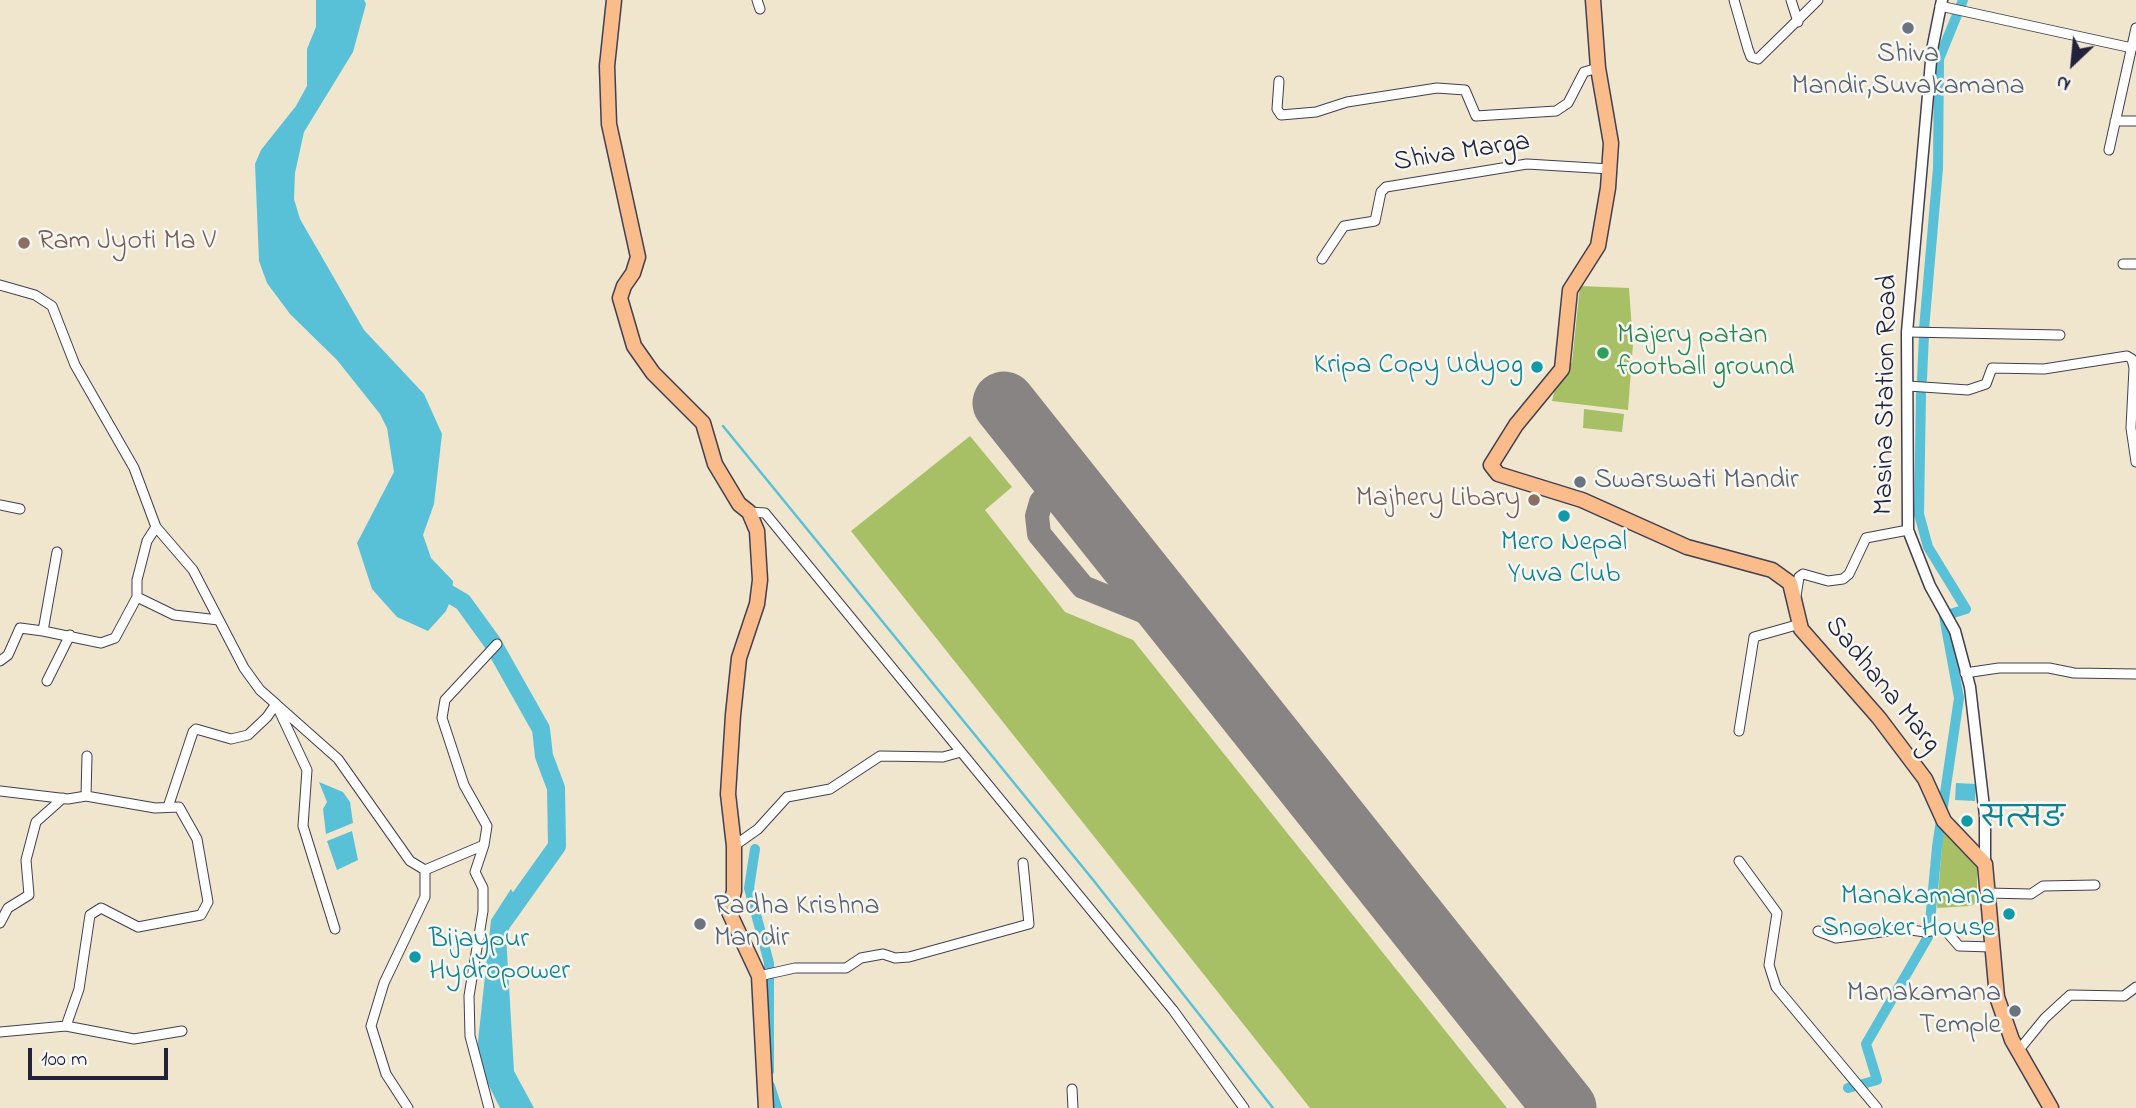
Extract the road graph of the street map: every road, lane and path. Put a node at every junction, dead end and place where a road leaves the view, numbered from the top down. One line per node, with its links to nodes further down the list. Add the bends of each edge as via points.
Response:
1 (614, 0): 27 (main road, via 608,113 638,257 620,298 634,346 653,373 703,424 715,464 739,504)
2 (1593, 0): 10 (main road)
3 (1734, 0): 7 (street, via 1755,59 1768,53)
4 (1791, 0): 7 (street)
5 (1818, 0): 7 (street)
6 (1941, 3): 9 (street); 20 (street, Masina Station Road, via 1932,50)
7 (1798, 22)
8 (2136, 28): 9 (street)
9 (2132, 48): 12 (street)
10 (1598, 68): 11 (street, via 1584,72 1568,103 1556,111 1476,116 1465,90 1437,88 1281,115 1277,108); 15 (main road, via 1611,143)
11 (1279, 81)
12 (2115, 121): 13 (street); 14 (street)
13 (2136, 121)
14 (2109, 150)
15 (1610, 169): 16 (street, Shiva Marga, via 1527,164 1386,187 1374,221 1344,226); 32 (main road, Sadhana Marg, via 1598,246 1570,290 1562,369 1516,425 1491,465 1498,474 1582,500 1687,547 1772,570 1790,583)
16 (1322, 259)
17 (2123, 264): 18 (street)
18 (2136, 264)
19 (0, 285): 28 (street, via 35,295 52,306 75,365 134,468)
20 (1907, 332): 21 (street); 22 (street, Masina Station Road)
21 (2060, 335)
22 (1908, 386): 23 (street, via 1968,390 1984,386 1992,368 2044,369 2127,356 2134,368); 29 (street, Masina Station Road)
23 (2135, 441): 24 (street)
24 (2136, 461)
25 (0, 505): 26 (street)
26 (20, 509)
27 (749, 512): 44 (street, via 765,513); 51 (main road, via 757,531 760,580 739,658 733,715 728,794)
28 (156, 527): 31 (street, via 147,541); 33 (street, via 194,570)
29 (1908, 530): 32 (street, via 1866,538 1843,579 1828,581 1803,574); 39 (street, Masina Station Road, via 1930,586 1955,631)
30 (58, 552): 35 (street)
31 (137, 597): 33 (street, via 174,615); 36 (street, via 115,638 101,643)
32 (1796, 600): 34 (main road, Sadhana Marg)
33 (219, 620): 42 (street, via 244,668)
34 (1800, 624): 43 (street, via 1754,637); 54 (main road, Sadhana Marg, via 1925,779 1944,821)
35 (43, 631): 36 (street); 38 (street, via 20,628 8,655)
36 (70, 635): 41 (street)
37 (494, 646): 50 (street, via 445,699 442,718 464,785 487,826)
38 (0, 661)
39 (1965, 673): 40 (street, via 2049,668); 54 (street, Masina Station Road, via 1985,816)
40 (2136, 674)
41 (47, 681)
42 (276, 704): 49 (street, via 248,735 231,738 197,729 193,732); 55 (street, via 338,759 410,861); 59 (street, via 307,771 303,826)
43 (1739, 731)
44 (961, 752): 51 (street, via 943,757 880,756 830,789 787,797 758,829); 73 (street, via 1172,1010)
45 (87, 756): 47 (street)
46 (0, 791): 48 (street)
47 (86, 796): 48 (street); 49 (street)
48 (63, 799): 58 (street, via 36,822 26,859 29,895 8,908)
49 (168, 807): 64 (street, via 179,807 197,839 208,902 201,915 138,927 101,908 90,915 79,989)
50 (484, 845): 55 (street); 70 (street, via 475,872 482,888 483,912 469,996 470,1036)
51 (734, 846): 62 (main road, via 729,912)
52 (1739, 861): 74 (street, via 1776,913 1771,977)
53 (1023, 863): 62 (street, via 1029,924 909,957 883,954 861,958 846,968 795,968)
54 (1985, 864): 57 (main road)
55 (425, 870): 69 (street, via 425,897 384,983 371,1026 386,1074)
56 (2095, 885): 57 (street, via 2053,885 2031,894)
57 (1987, 893): 61 (main road)
58 (0, 923)
59 (335, 929)
60 (1818, 932): 61 (street, via 1836,938 1941,929 1959,946)
61 (1991, 947): 67 (main road, via 1997,997)
62 (759, 976): 71 (main road)
63 (2136, 987): 67 (street, via 2124,996 2070,995)
64 (66, 1026): 65 (street, via 134,1039); 66 (street)
65 (182, 1031)
66 (0, 1032)
67 (2018, 1051): 75 (main road)
68 (1072, 1089): 72 (street)
69 (408, 1108)
70 (489, 1108)
71 (766, 1108)
72 (1073, 1108)
73 (1244, 1108)
74 (1877, 1108)
75 (2051, 1108)

